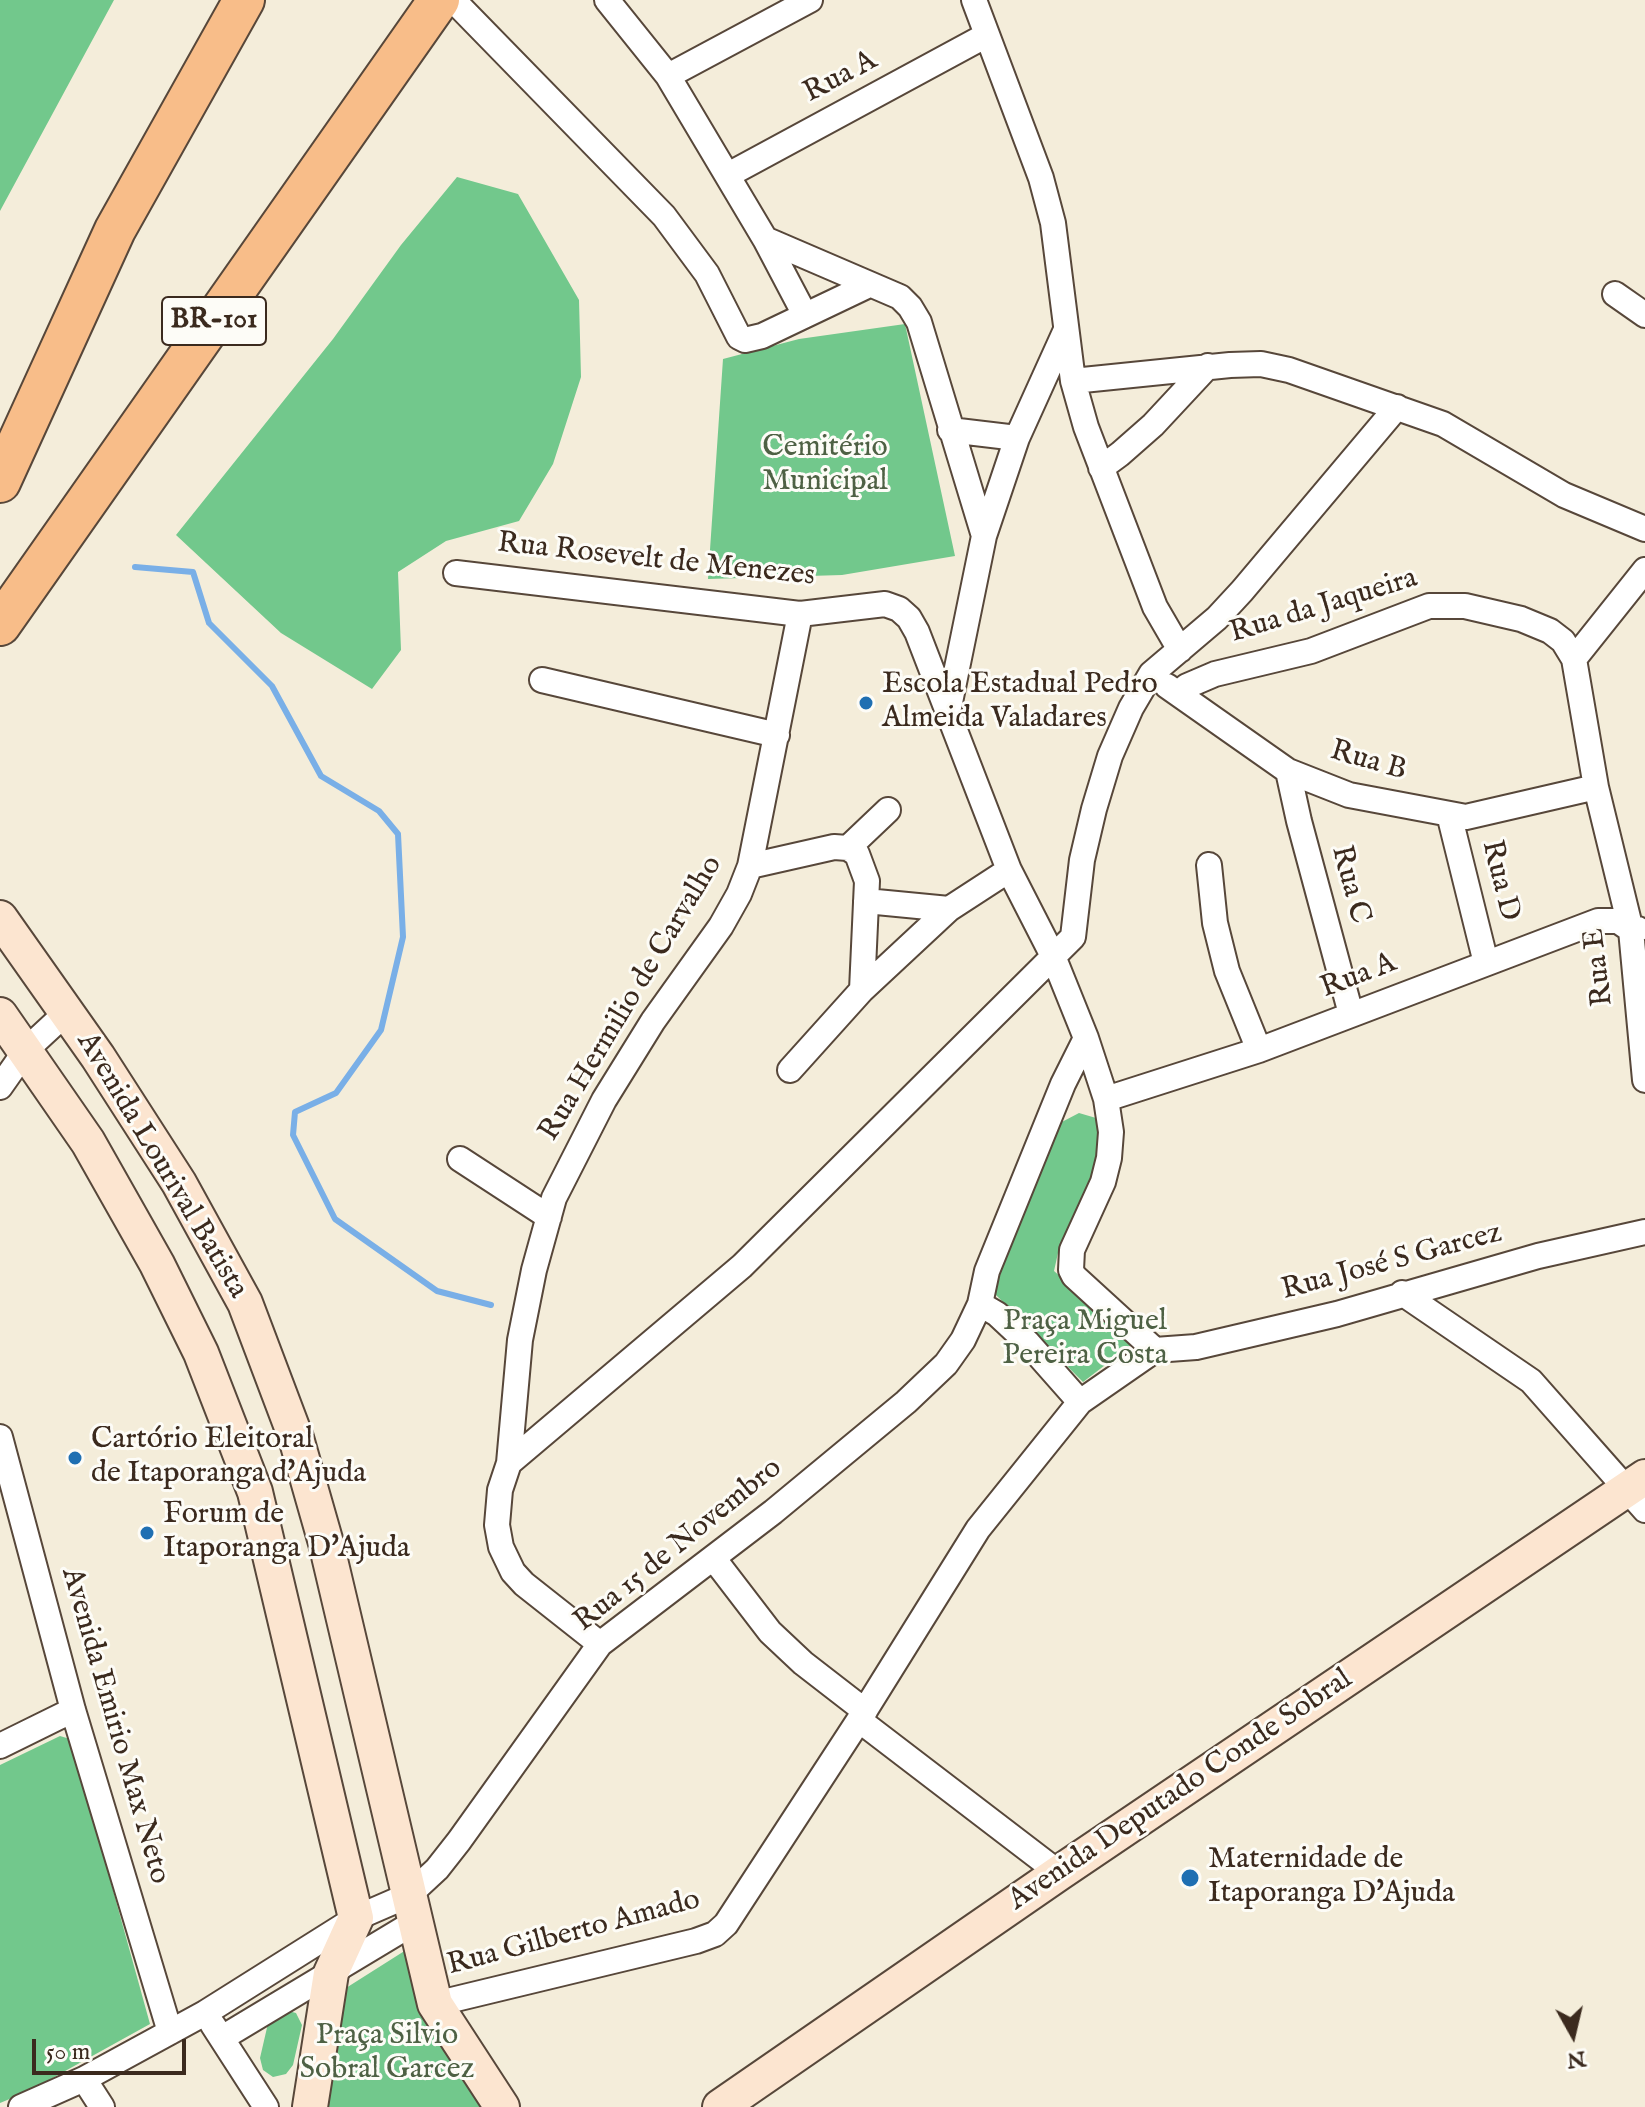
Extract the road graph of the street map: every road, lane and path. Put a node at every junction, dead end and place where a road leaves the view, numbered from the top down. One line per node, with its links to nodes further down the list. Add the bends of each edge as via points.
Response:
1 (244, 0): 21 (highway, via 115,230)
2 (607, 0): 7 (street)
3 (810, 0): 7 (street)
4 (974, 0): 6 (street)
5 (438, 6): 12 (street, via 664,216 707,274 739,337 762,336); 27 (highway, BR-101)
6 (985, 36): 8 (street, Rua A); 14 (street, via 1041,178 1053,223)
7 (668, 76): 8 (street)
8 (728, 175): 9 (street)
9 (765, 239): 10 (street); 12 (street)
10 (869, 285): 12 (street); 18 (street, via 900,297 919,322)
11 (1615, 294): 13 (street)
12 (805, 315)
13 (1645, 315)
14 (1065, 331): 16 (street); 19 (street)
15 (1208, 366): 16 (street); 17 (street, via 1261,364 1289,370); 20 (street, via 1153,425)
16 (1073, 381): 20 (street)
17 (1397, 407): 22 (street, via 1443,424 1564,495); 28 (street, via 1242,591)
18 (950, 430): 19 (street); 23 (street)
19 (1017, 438): 23 (street)
20 (1101, 468): 28 (street, via 1155,607)
21 (0, 482)
22 (1645, 529)
23 (984, 536): 33 (street)
24 (1645, 570): 29 (street)
25 (456, 573): 26 (street, Rua Rosevelt de Menezes)
26 (800, 614): 33 (street, Rua Rosevelt de Menezes, via 885,604 899,609 917,632); 34 (street, Rua Hermilio de Carvalho)
27 (0, 625)
28 (1180, 650): 30 (street)
29 (1574, 659): 32 (street, Rua da Jaqueira, via 1550,631 1521,619 1442,604 1311,651 1215,674); 36 (street, Rua E)
30 (1151, 674): 32 (street, Rua B); 47 (street, via 1110,756 1094,809 1073,937)
31 (542, 680): 34 (street)
32 (1178, 693): 35 (street, Rua B)
33 (947, 714): 42 (street, Rua Rosevelt de Menezes)
34 (777, 735): 41 (street, Rua Hermilio de Carvalho)
35 (1288, 771): 38 (street, Rua B, via 1349,795); 51 (street, Rua C)
36 (1596, 787): 38 (street, Rua B, via 1466,817); 46 (street, Rua E)
37 (888, 810): 39 (street)
38 (1449, 814): 48 (street, Rua D)
39 (848, 848): 41 (street); 43 (street, via 863,865)
40 (1209, 865): 55 (street, via 1227,971)
41 (750, 866): 61 (street, Rua Hermilio de Carvalho, via 721,926 604,1100)
42 (1009, 870): 44 (street); 47 (street, Rua Rosevelt de Menezes)
43 (866, 901): 44 (street); 49 (street)
44 (949, 909): 49 (street)
45 (0, 918): 50 (main road, Avenida Lourival Batista)
46 (1638, 929): 48 (street, Rua A, via 1598,921); 57 (street, Rua E)
47 (1053, 956): 53 (street, Rua Rosevelt de Menezes); 68 (street, via 742,1266)
48 (1486, 963): 51 (street, Rua A)
49 (862, 990): 56 (street)
50 (67, 1012): 54 (street); 77 (main road, Avenida Lourival Batista, via 179,1183 245,1303 296,1438 326,1543)
51 (1351, 1014): 55 (street, Rua A)
52 (0, 1015): 54 (main road, Avenida Lourival Batista)
53 (1086, 1038): 59 (street); 64 (street, via 987,1271)
54 (26, 1050): 58 (street); 78 (main road, Avenida Lourival Batista, via 88,1142 157,1264 201,1353 255,1492)
55 (1259, 1050): 59 (street, Rua A)
56 (790, 1070)
57 (1645, 1080)
58 (0, 1087)
59 (1106, 1099): 65 (street, via 1109,1158 1072,1250 1071,1270)
60 (460, 1159): 61 (street)
61 (549, 1217): 68 (street, Rua Hermilio de Carvalho, via 520,1340)
62 (1645, 1232): 63 (street, Rua José S Garcez)
63 (1402, 1293): 65 (street, Rua José S Garcez, via 1258,1333); 69 (street, via 1531,1381)
64 (980, 1304): 66 (street, via 1027,1342); 71 (street, Rua 15 de Novembro, via 946,1364)
65 (1155, 1350): 66 (street)
66 (1080, 1402): 74 (street, Rua Gilberto Amado, via 978,1529)
67 (0, 1437): 70 (street, Avenida Emirio Max Neto)
68 (509, 1463): 72 (street, Rua Hermilio de Carvalho, via 497,1525 513,1572)
69 (1639, 1492): 76 (main road, Avenida Deputado Conde Sobral)
70 (7, 1497): 73 (street, Avenida Emirio Max Neto)
71 (714, 1559): 72 (street, Rua 15 de Novembro); 74 (street, via 770,1632)
72 (600, 1644): 77 (street, Rua 15 de Novembro)
73 (73, 1710): 75 (street); 82 (street, Avenida Emirio Max Neto)
74 (862, 1716): 76 (street); 80 (street, Rua Gilberto Amado, via 715,1934)
75 (0, 1746)
76 (1059, 1873): 90 (main road, Avenida Deputado Conde Sobral)
77 (412, 1909): 78 (street); 79 (street); 80 (main road)
78 (356, 1918): 79 (main road); 81 (street)
79 (331, 1973): 83 (street); 88 (main road)
80 (435, 2004): 89 (main road)
81 (205, 2013): 82 (street); 83 (street)
82 (170, 2032): 84 (street)
83 (222, 2038): 87 (street)
84 (84, 2079): 85 (street); 86 (street)
85 (21, 2107)
86 (102, 2107)
87 (266, 2107)
88 (310, 2107)
89 (502, 2107)
90 (720, 2107)

